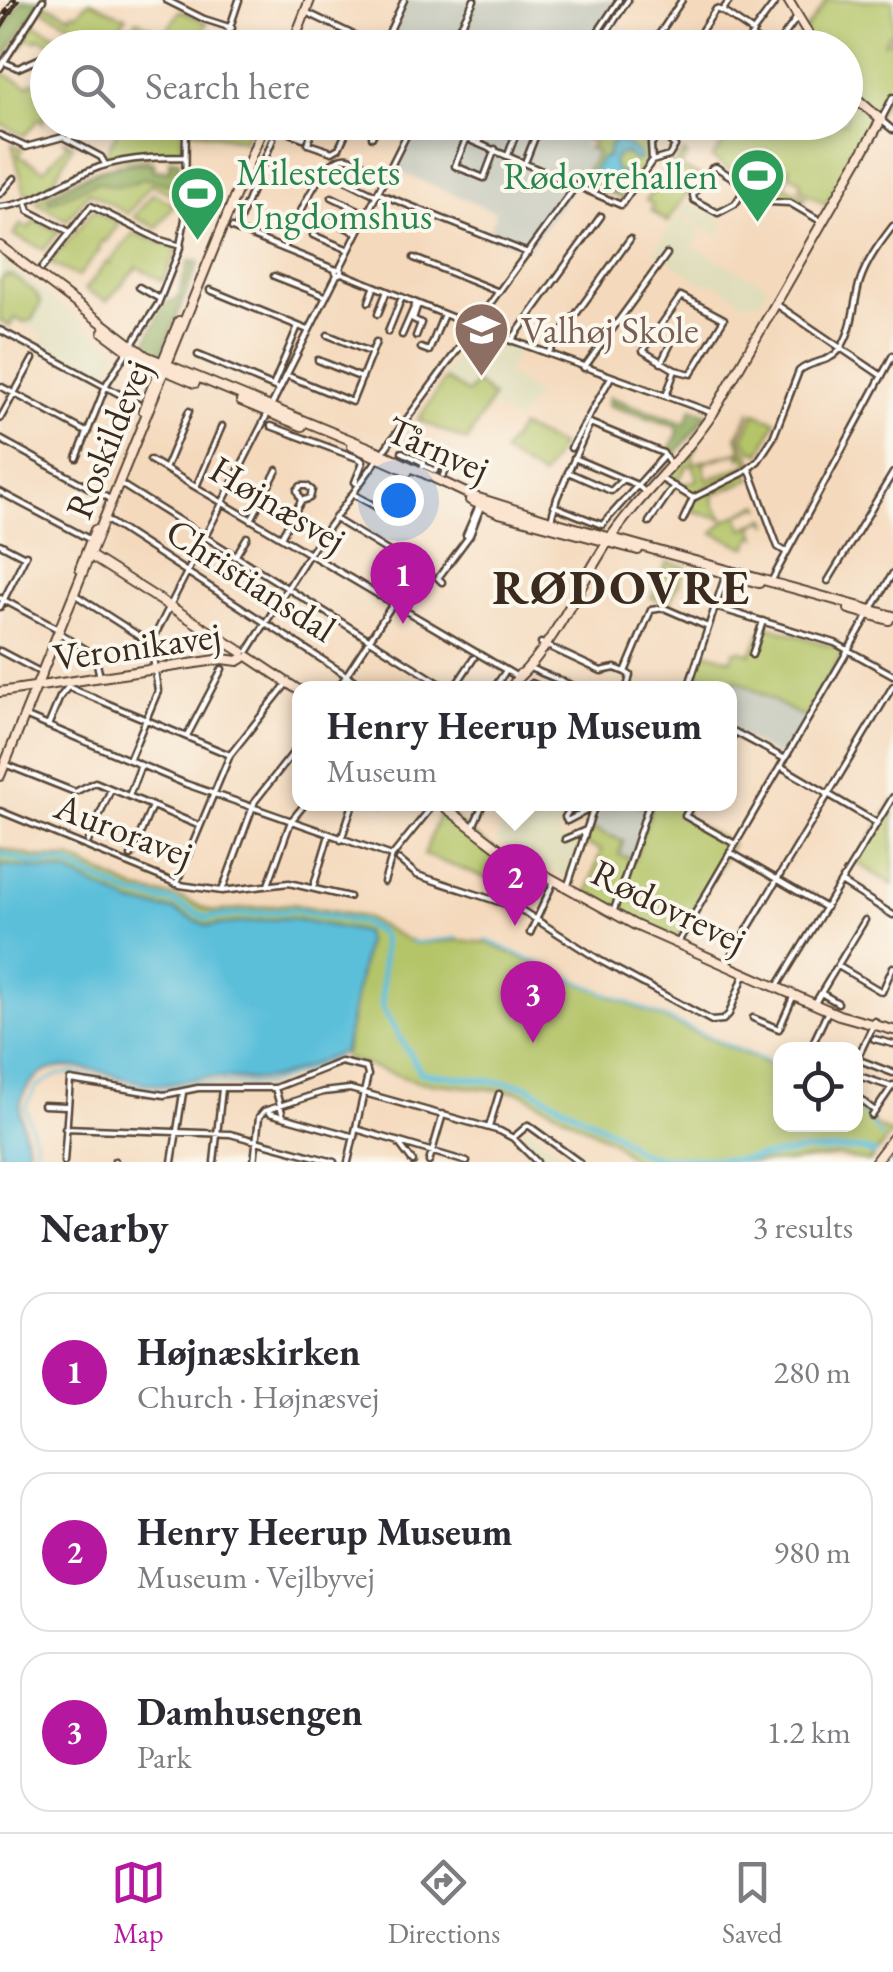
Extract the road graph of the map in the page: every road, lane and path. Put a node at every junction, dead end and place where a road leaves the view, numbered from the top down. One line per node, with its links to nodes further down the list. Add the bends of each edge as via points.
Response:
1 (43, 0): 32 (street)
2 (166, 0): 17 (street)
3 (239, 0): 17 (street)
4 (313, 0): 15 (street); 18 (street)
5 (404, 0): 21 (street)
6 (474, 0): 22 (street)
7 (619, 0): 23 (street)
8 (628, 0): 24 (street)
9 (682, 0): 25 (street)
10 (730, 0): 14 (street)
11 (777, 0): 28 (street)
12 (788, 0): 16 (street)
13 (706, 3): 14 (street)
14 (719, 10): 26 (street); 27 (street)
15 (310, 14): 19 (street); 20 (street)
16 (798, 16): 29 (street); 30 (street)
17 (232, 28)
18 (300, 30)
19 (302, 30)
20 (344, 30)
21 (390, 30)
22 (459, 30)
23 (599, 30)
24 (608, 30)
25 (662, 30)
26 (702, 30)
27 (746, 30)
28 (755, 30)
29 (786, 30)
30 (806, 30)
31 (30, 63): 32 (street)
32 (2, 65)
33 (893, 97): 35 (street)
34 (863, 104): 35 (street)
35 (881, 120): 36 (street); 73 (street)
36 (893, 130)
37 (0, 136): 38 (street, via 26,146)
38 (49, 140)
39 (69, 140): 59 (street)
40 (185, 140): 56 (street)
41 (256, 140): 123 (street, Roskildevej)
42 (273, 140): 81 (street, via 234,229)
43 (309, 140): 44 (street, via 332,152)
44 (342, 140)
45 (404, 140): 62 (street)
46 (466, 140): 54 (street, via 456,166 484,178)
47 (472, 140): 53 (street)
48 (480, 140): 53 (street)
49 (513, 140): 55 (street)
50 (534, 140): 58 (street)
51 (655, 140): 57 (street)
52 (669, 140): 57 (street, via 675,146 668,156)
53 (479, 143): 54 (street)
54 (495, 150): 55 (street)
55 (508, 155): 58 (street)
56 (184, 157): 59 (street); 79 (street)
57 (652, 160): 58 (street, via 622,204)
58 (525, 162)
59 (106, 164): 68 (street)
60 (14, 178): 65 (street)
61 (341, 178): 66 (street)
62 (385, 178): 66 (street); 81 (street, via 348,158 336,161 308,198)
63 (744, 189): 63 (street, via 716,166 693,195 718,214); 73 (street, via 790,203)
64 (572, 191): 83 (street)
65 (0, 194)
66 (377, 194): 70 (street); 83 (street)
67 (332, 198): 70 (street)
68 (26, 202): 69 (street); 75 (street, via 29,211)
69 (0, 206)
70 (367, 214): 76 (street)
71 (322, 216): 76 (street)
72 (601, 216): 111 (street)
73 (824, 223): 99 (street)
74 (893, 226): 115 (street, via 864,271)
75 (70, 232): 79 (street, via 95,206); 86 (street)
76 (358, 233): 82 (street)
77 (313, 235): 82 (street)
78 (630, 239): 117 (street)
79 (181, 246): 96 (street)
80 (0, 249): 113 (street, Tårnvej)
81 (284, 249): 87 (street)
82 (349, 250): 87 (street)
83 (528, 253): 93 (street)
84 (667, 254): 124 (street)
85 (414, 258): 93 (street)
86 (42, 268)
87 (338, 272): 89 (street); 94 (street)
88 (274, 276): 94 (street)
89 (374, 286): 92 (street); 97 (street)
90 (140, 287): 96 (street)
91 (210, 290): 102 (street)
92 (387, 291): 95 (street); 100 (street)
93 (499, 292): 103 (street)
94 (325, 296): 106 (street)
95 (402, 297): 98 (street); 107 (street)
96 (160, 299): 113 (street)
97 (368, 302)
98 (417, 303): 101 (street); 108 (street); 110 (street, via 412,319 422,323)
99 (776, 304): 115 (street); 138 (street)
100 (378, 314)
101 (444, 314): 103 (street); 114 (street, via 429,351)
102 (298, 326): 106 (street); 132 (street)
103 (474, 326): 111 (street); 146 (street)
104 (678, 329): 122 (street)
105 (0, 330): 131 (street)
106 (308, 330): 126 (street)
107 (388, 332)
108 (402, 334)
109 (328, 335): 116 (street)
110 (416, 336)
111 (511, 341): 117 (street)
112 (376, 342): 116 (street)
113 (127, 348): 123 (street, Tårnvej); 131 (street)
114 (421, 348)
115 (841, 348): 127 (street); 153 (street, via 799,372 773,438)
116 (372, 353): 129 (street)
117 (547, 354): 124 (street)
118 (198, 356): 132 (street)
119 (893, 356): 127 (street)
120 (33, 359): 133 (street)
121 (318, 360): 129 (street)
122 (661, 363): 125 (street); 125 (street, via 642,351 680,296 724,320 692,374)
123 (163, 367): 136 (street, Tårnvej); 160 (street, Roskildevej); 167 (street, Roskildevej)
124 (584, 368): 128 (street)
125 (675, 370): 134 (street)
126 (286, 375): 129 (street, via 352,402); 132 (street)
127 (882, 376): 187 (street)
128 (611, 377): 134 (street); 144 (street)
129 (362, 378)
130 (0, 386): 133 (street)
131 (106, 386): 135 (street); 142 (street)
132 (276, 388): 136 (street)
133 (14, 394): 139 (street); 142 (street)
134 (666, 396): 138 (street)
135 (138, 404)
136 (269, 410): 146 (street, Tårnvej); 170 (street)
137 (189, 411): 152 (street)
138 (713, 413): 151 (street)
139 (0, 420)
140 (222, 426): 163 (street)
141 (270, 426): 161 (street, via 360,459)
142 (88, 433): 148 (street)
143 (0, 439): 167 (street)
144 (571, 448)
145 (402, 452): 157 (street, Tårnvej, via 435,471 444,460 450,464)
146 (380, 456): 161 (street); 171 (street, Tårnvej)
147 (663, 457): 149 (street, via 590,422); 151 (street); 164 (street)
148 (77, 458)
149 (574, 458): 155 (street); 159 (street)
150 (150, 460): 152 (street, Højnæsvej)
151 (671, 466): 158 (street)
152 (165, 469): 163 (street, Højnæsvej)
153 (749, 469): 168 (street); 187 (street, via 778,547)
154 (277, 470): 176 (street)
155 (568, 472): 159 (street, via 611,491); 172 (street)
156 (893, 473): 195 (street)
157 (443, 475)
158 (660, 478): 162 (street); 164 (street)
159 (623, 480): 164 (street)
160 (119, 483): 174 (street, Roskildevej); 181 (street)
161 (360, 485): 166 (street)
162 (674, 486): 168 (street); 179 (street)
163 (196, 487): 170 (street, Højnæsvej)
164 (642, 490): 172 (street, via 602,526); 185 (street)
165 (0, 492): 184 (street)
166 (353, 494): 173 (street); 175 (street)
167 (108, 498): 184 (street, Roskildevej)
168 (693, 498): 178 (street)
169 (300, 501): 182 (street)
170 (222, 503): 176 (street, Højnæsvej); 181 (street)
171 (483, 504): 177 (street, Tårnvej); 183 (street); 183 (street); 185 (street, Tårnvej)
172 (554, 506): 177 (street)
173 (393, 516)
174 (105, 519): 189 (street, Roskildevej); 192 (street, Christiansdal)
175 (335, 519): 188 (street); 191 (street)
176 (251, 520): 182 (street, Højnæsvej)
177 (550, 520): 185 (street, Tårnvej)
178 (683, 520)
179 (649, 522)
180 (247, 536): 190 (street)
181 (204, 538): 190 (street); 192 (street)
182 (280, 538): 188 (street, Højnæsvej)
183 (465, 539): 196 (street, via 438,578)
184 (91, 540): 189 (street, Roskildevej)
185 (612, 540): 193 (street, Tårnvej); 213 (street)
186 (0, 544): 201 (street, via 26,556)
187 (786, 552): 197 (street)
188 (309, 554): 198 (street); 200 (street, Højnæsvej)
189 (87, 557): 199 (street, Roskildevej); 203 (street); 211 (street, Roskildevej)
190 (235, 557): 198 (street)
191 (414, 567)
192 (187, 571): 203 (street); 208 (street, Christiansdal)
193 (727, 572): 197 (street, Tårnvej); 205 (street); 206 (street, Tårnvej)
194 (893, 573): 206 (street)
195 (828, 581)
196 (442, 582)
197 (772, 582): 206 (street, Tårnvej)
198 (286, 590): 208 (street); 212 (street)
199 (74, 594): 211 (street, Roskildevej); 214 (street)
200 (379, 596): 202 (street, Højnæsvej); 202 (street, via 398,568 406,572 410,578)
201 (2, 599): 204 (street); 211 (street)
202 (393, 604): 212 (street); 224 (street, Højnæsvej)
203 (170, 606): 214 (street); 217 (street)
204 (0, 607)
205 (715, 607): 209 (street); 210 (street)
206 (870, 613): 207 (street, Tårnvej); 215 (street)
207 (893, 619)
208 (266, 621): 217 (street); 227 (street, Christiansdal)
209 (764, 621): 215 (street); 218 (street)
210 (708, 627): 225 (street, via 664,608 651,610); 238 (street)
211 (57, 630): 223 (street, Roskildevej); 228 (street, via 95,655); 243 (street, Roskildevej)
212 (369, 641): 227 (street); 232 (street)
213 (544, 641): 225 (street, via 601,671); 229 (street)
214 (151, 643): 222 (street)
215 (849, 649): 226 (street); 252 (street)
216 (0, 650): 223 (street)
217 (245, 654): 222 (street, Veronikavej, via 238,661); 239 (street)
218 (752, 655)
219 (474, 658): 233 (street)
220 (222, 669): 249 (street)
221 (532, 669): 236 (street)
222 (154, 670): 228 (street, Veronikavej); 246 (street, via 158,692)
223 (38, 671): 243 (street, Roskildevej)
224 (506, 671): 229 (street, Højnæsvej); 234 (street)
225 (625, 672): 237 (street)
226 (893, 675)
227 (346, 676): 230 (street); 231 (street, Christiansdal)
228 (100, 677): 240 (street, Veronikavej)
229 (518, 678): 235 (street)
230 (343, 681)
231 (354, 681)
232 (438, 681)
233 (456, 681)
234 (499, 681)
235 (516, 681)
236 (561, 681)
237 (629, 681)
238 (690, 681)
239 (288, 682): 241 (street); 251 (street)
240 (68, 684): 243 (street, Veronikavej); 246 (street); 247 (street)
241 (292, 685)
242 (893, 686): 260 (street)
243 (34, 687): 244 (street, Veronikavej); 245 (street, Roskildevej); 254 (street, Roskildevej)
244 (0, 692)
245 (25, 716): 247 (street); 254 (street, Roskildevej)
246 (146, 720): 249 (street); 253 (street)
247 (48, 726): 253 (street)
248 (737, 733): 252 (street)
249 (187, 736): 251 (street)
250 (292, 754): 264 (street)
251 (230, 755): 259 (street)
252 (785, 759): 256 (street)
253 (129, 760): 255 (street)
254 (3, 764): 257 (street, Roskildevej); 258 (street, via 72,792 92,782)
255 (141, 766): 259 (street); 261 (street)
256 (780, 766): 260 (street); 285 (street)
257 (0, 776)
258 (111, 789): 261 (street); 284 (street)
259 (214, 794): 264 (street); 278 (street)
260 (828, 794): 277 (street); 291 (street)
261 (128, 796): 263 (street)
262 (893, 797): 277 (street)
263 (152, 806): 278 (street); 287 (street)
264 (252, 807): 276 (street); 299 (street)
265 (0, 811): 295 (street, Auroravej)
266 (300, 811): 276 (street)
267 (351, 811): 283 (street)
268 (432, 811): 288 (street)
269 (448, 811): 279 (street, Rødovrevej)
270 (479, 811): 279 (street)
271 (569, 811): 272 (street, via 567,821)
272 (591, 811)
273 (593, 811): 280 (street)
274 (647, 811): 303 (street)
275 (688, 811): 285 (street, via 686,816)
276 (291, 822): 281 (street); 296 (street)
277 (877, 823): 294 (street)
278 (200, 826): 295 (street)
279 (472, 829): 290 (street, Rødovrevej)
280 (586, 830): 282 (street); 298 (street)
281 (329, 835): 283 (street); 297 (street)
282 (566, 839)
283 (341, 840): 288 (street)
284 (88, 842)
285 (735, 844): 286 (street)
286 (730, 852): 291 (street); 308 (street)
287 (131, 856)
288 (392, 856): 293 (street)
289 (399, 860): 301 (street, via 417,875)
290 (524, 865): 292 (street, Rødovrevej); 301 (street)
291 (777, 879): 302 (street); 309 (street)
292 (554, 881): 298 (street, Rødovrevej); 305 (street)
293 (384, 882)
294 (841, 882): 302 (street); 304 (street)
295 (176, 884): 299 (street, Auroravej)
296 (268, 886): 297 (street, Auroravej); 299 (street, Auroravej)
297 (313, 888): 300 (street, Auroravej)
298 (566, 888): 303 (street, Rødovrevej)
299 (222, 891)
300 (349, 897)
301 (511, 904): 305 (street)
302 (826, 908): 313 (street)
303 (613, 914): 308 (street, Rødovrevej)
304 (893, 915)
305 (536, 918): 307 (street); 312 (street, via 601,962 712,1021 729,1014)
306 (865, 920): 310 (street)
307 (530, 933)
308 (677, 944): 309 (street, Rødovrevej)
309 (726, 965): 312 (street, Rødovrevej)
310 (838, 966): 311 (street, via 882,992); 314 (street)
311 (893, 968)
312 (745, 973): 313 (street, Rødovrevej)
313 (777, 987): 315 (street, Rødovrevej)
314 (820, 993): 316 (street); 317 (street)
315 (794, 995): 316 (street, Rødovrevej); 318 (street, via 779,1029)
316 (814, 1003): 317 (street, Rødovrevej)
317 (833, 1008): 319 (street, Rødovrevej); 322 (street)
318 (754, 1018)
319 (875, 1024): 320 (street, Rødovrevej); 324 (street)
320 (893, 1028)
321 (874, 1039): 323 (street)
322 (814, 1042)
323 (893, 1044)
324 (863, 1052)
325 (863, 1062): 326 (street)
326 (893, 1072)
327 (863, 1076): 328 (street)
328 (892, 1086): 334 (street, via 874,1113)
329 (222, 1088): 330 (street); 331 (street); 345 (street)
330 (274, 1088): 332 (street, via 341,1062 366,1068); 337 (street)
331 (182, 1092): 336 (street, via 154,1095 74,1079); 344 (street)
332 (364, 1092): 337 (street, via 332,1090); 339 (street); 343 (street)
333 (498, 1094): 341 (street)
334 (863, 1103)
335 (43, 1105): 336 (street)
336 (66, 1106): 342 (street)
337 (281, 1107): 338 (street); 340 (street)
338 (264, 1112): 340 (street); 349 (street)
339 (442, 1114): 341 (street); 352 (street)
340 (284, 1117): 346 (street)
341 (489, 1127): 347 (street)
342 (65, 1128): 344 (street); 355 (street)
343 (356, 1130): 346 (street); 350 (street)
344 (178, 1131): 345 (street); 356 (street)
345 (217, 1132): 349 (street); 357 (street)
346 (355, 1137): 353 (street)
347 (513, 1138): 354 (street); 365 (street, via 528,1125)
348 (893, 1138): 366 (street)
349 (256, 1139): 358 (street); 359 (street)
350 (397, 1141): 352 (street); 362 (street)
351 (893, 1146): 366 (street)
352 (432, 1151): 363 (street); 364 (street)
353 (351, 1155): 360 (street); 361 (street)
354 (533, 1160)
355 (64, 1162)
356 (172, 1162)
357 (214, 1162)
358 (254, 1162)
359 (334, 1162)
360 (348, 1162)
361 (360, 1162)
362 (413, 1162)
363 (429, 1162)
364 (466, 1162)
365 (579, 1162)
366 (877, 1162)

